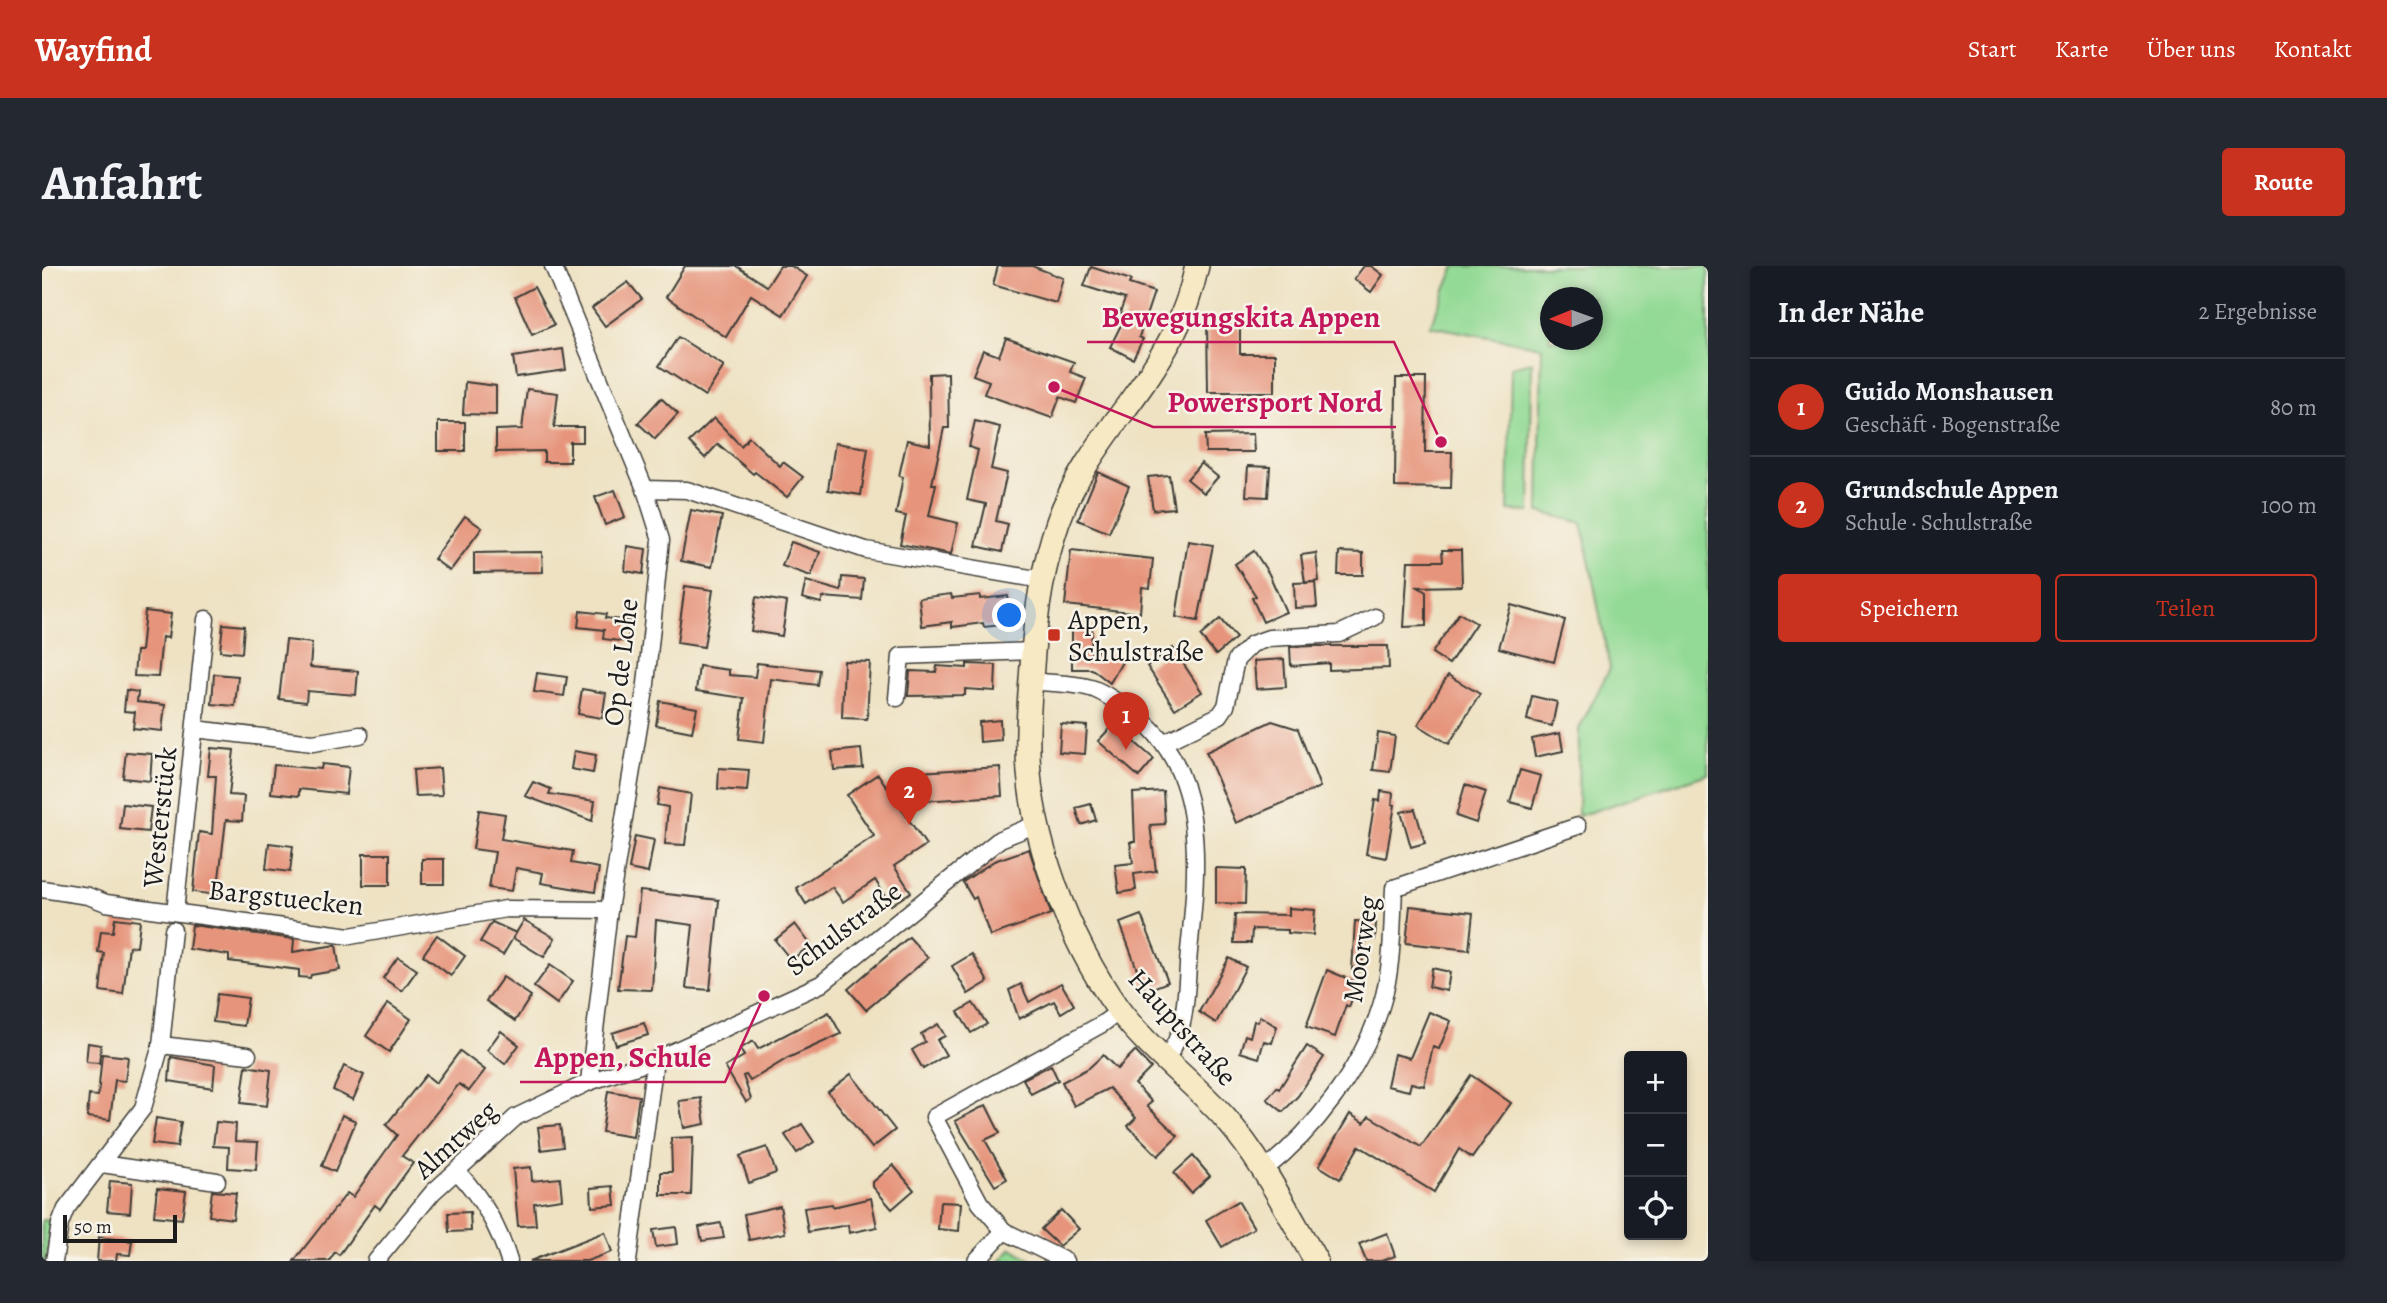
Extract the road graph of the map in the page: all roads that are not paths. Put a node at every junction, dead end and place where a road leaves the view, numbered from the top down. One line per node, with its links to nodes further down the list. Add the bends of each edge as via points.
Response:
1 (553, 266): 3 (street, Op de Lohe)
2 (1197, 266): 4 (main road, Hauptstraße, via 1174,335 1082,469 1058,522)
3 (645, 489): 4 (street, via 687,490 866,550); 16 (street, Op de Lohe, via 661,540 646,684)
4 (1042, 580): 7 (main road, Hauptstraße)
5 (1375, 617): 12 (street, via 1339,634 1280,636 1252,644 1236,660 1220,715)
6 (206, 619): 10 (street, Westerstück)
7 (1033, 651): 8 (main road, Hauptstraße); 9 (street, via 901,656)
8 (1031, 681): 12 (street, via 1096,690 1138,716); 13 (main road, Hauptstraße, via 1028,751)
9 (897, 698)
10 (195, 729): 11 (street, Westerstück, via 313,743); 17 (street, Westerstück)
11 (360, 734)
12 (1165, 742): 22 (street, via 1185,784 1195,841 1179,1038)
13 (1037, 824): 19 (main road, Hauptstraße, via 1073,929); 23 (street, Schulstraße, via 1000,839 821,984)
14 (1578, 827): 27 (street, Moorweg, via 1394,888 1386,982 1363,1049 1315,1119)
15 (42, 889): 17 (street, Bargstuecken)
16 (609, 910): 17 (street, Bargstuecken, via 506,909 350,936); 24 (street, Op de Lohe)
17 (175, 912)
18 (173, 930): 20 (street)
19 (1120, 1011): 22 (main road, Hauptstraße); 29 (street, via 934,1117 980,1203)
20 (160, 1045): 21 (street); 25 (street, via 143,1108)
21 (248, 1055)
22 (1166, 1058): 27 (main road, Hauptstraße, via 1226,1119)
23 (655, 1060): 24 (street, Schulstraße); 33 (street)
24 (589, 1083): 26 (street, Almtweg, via 516,1117)
25 (102, 1164): 28 (street); 30 (street, via 66,1209)
26 (457, 1171): 31 (street, Almtweg, via 433,1192); 32 (street, via 482,1199)
27 (1263, 1171): 36 (main road, Hauptstraße)
28 (217, 1181)
29 (1004, 1231): 34 (street); 35 (street)
30 (54, 1261)
31 (376, 1261)
32 (509, 1261)
33 (628, 1261)
34 (976, 1261)
35 (1065, 1261)
36 (1316, 1261)

